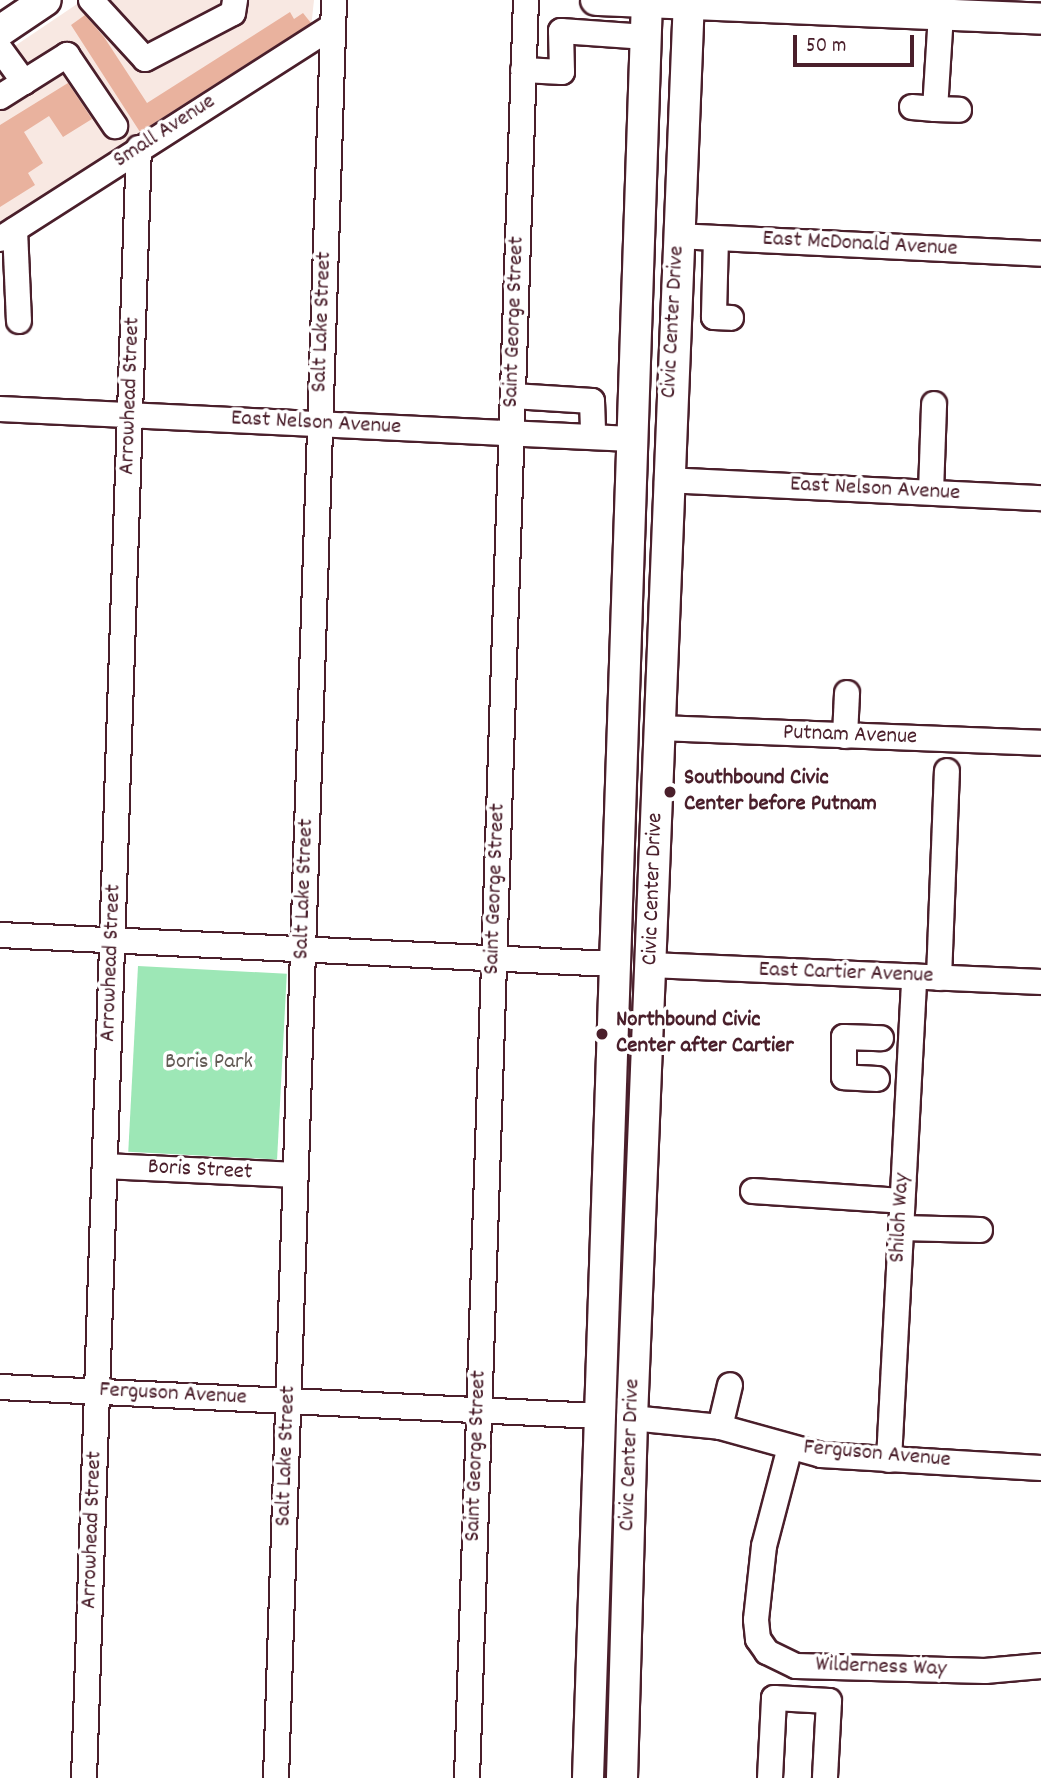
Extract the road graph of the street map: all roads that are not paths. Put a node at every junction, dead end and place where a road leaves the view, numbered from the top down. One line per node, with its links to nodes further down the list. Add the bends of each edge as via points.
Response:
1 (46, 0): 12 (main road)
2 (91, 0): 3 (street, via 145,60 233,13)
3 (235, 0)
4 (334, 0): 11 (street, Salt Lake Street)
5 (526, 0): 15 (street, Saint George Street)
6 (596, 0): 7 (main road)
7 (647, 1): 8 (main road); 13 (main road, Civic Center Drive)
8 (689, 2): 9 (main road); 22 (main road, Civic Center Drive)
9 (941, 14): 10 (main road); 18 (street)
10 (1041, 19)
11 (332, 27): 20 (street, Small Avenue); 32 (street, Salt Lake Street)
12 (0, 31)
13 (646, 37): 15 (street, via 561,31 562,72); 27 (main road, Civic Center Drive)
14 (0, 48): 16 (street)
15 (523, 70): 28 (street, Saint George Street)
16 (24, 82): 17 (street); 19 (street, via 67,55)
17 (0, 97)
18 (935, 109)
19 (115, 126)
20 (139, 148): 21 (street, Small Avenue); 31 (street, Arrowhead Street)
21 (8, 235): 26 (street)
22 (678, 236): 23 (street, East McDonald Avenue); 36 (main road, Civic Center Drive)
23 (716, 238): 24 (street, East McDonald Avenue); 25 (street, via 714,317)
24 (1041, 254)
25 (731, 318)
26 (19, 321)
27 (634, 371): 35 (main road, Civic Center Drive); 36 (main road, via 651,390 651,472)
28 (513, 396): 33 (street, Saint George Street); 34 (street, via 592,401)
29 (934, 404): 37 (street)
30 (0, 409): 31 (street, East Nelson Avenue)
31 (130, 415): 32 (street, East Nelson Avenue); 46 (street, Arrowhead Street)
32 (321, 424): 33 (street, East Nelson Avenue); 47 (street, Salt Lake Street)
33 (512, 433): 34 (street, East Nelson Avenue); 48 (street, Saint George Street)
34 (593, 437): 35 (street, East Nelson Avenue)
35 (631, 439): 44 (main road, Civic Center Drive)
36 (667, 480): 37 (street, East Nelson Avenue); 40 (main road, Civic Center Drive)
37 (931, 492): 38 (street, East Nelson Avenue)
38 (1041, 498)
39 (846, 693): 41 (street)
40 (659, 728): 41 (street, Putnam Avenue); 50 (main road, Civic Center Drive)
41 (845, 736): 42 (street, Putnam Avenue)
42 (1041, 743)
43 (947, 771): 52 (street)
44 (620, 776): 49 (main road, Civic Center Drive); 50 (main road, via 633,788 636,801 633,951 636,961)
45 (0, 934): 46 (street)
46 (113, 940): 47 (street); 59 (street, Arrowhead Street)
47 (303, 950): 48 (street); 60 (street, Salt Lake Street)
48 (494, 959): 49 (street); 70 (street, Saint George Street)
49 (613, 964): 58 (main road, via 626,968 631,976 632,1135); 65 (main road, Civic Center Drive)
50 (651, 965): 51 (street, East Cartier Avenue); 58 (main road, Civic Center Drive)
51 (914, 977): 52 (street, East Cartier Avenue); 55 (street, Shiloh Way)
52 (939, 978): 53 (street, East Cartier Avenue)
53 (1041, 982)
54 (881, 1038): 55 (street); 56 (street); 56 (street, via 844,1037 844,1077)
55 (911, 1038): 57 (street, Shiloh Way)
56 (877, 1079): 57 (street)
57 (909, 1081): 62 (street, Shiloh Way)
58 (643, 1146): 72 (main road, Civic Center Drive)
59 (105, 1167): 60 (street, Boris Street); 68 (street, Arrowhead Street)
60 (296, 1175): 69 (street, Salt Lake Street)
61 (753, 1191): 62 (street)
62 (902, 1201): 63 (street, Shiloh Way)
63 (901, 1228): 64 (street); 75 (street, Shiloh Way)
64 (980, 1230)
65 (602, 1298): 71 (main road, Civic Center Drive); 72 (main road, via 617,1384 616,1407)
66 (730, 1385): 73 (street)
67 (0, 1387): 68 (street, Ferguson Avenue)
68 (97, 1392): 69 (street, Ferguson Avenue); 79 (street, Arrowhead Street)
69 (289, 1401): 70 (street, Ferguson Avenue); 80 (street, Salt Lake Street)
70 (479, 1410): 71 (street, Ferguson Avenue); 81 (street, Saint George Street)
71 (598, 1416): 77 (main road, via 605,1419 615,1437); 82 (main road, Civic Center Drive)
72 (632, 1418): 73 (street, Ferguson Avenue); 77 (main road, Civic Center Drive)
73 (720, 1427): 74 (street, Ferguson Avenue)
74 (790, 1447): 75 (street, Ferguson Avenue, via 821,1455); 78 (street, Wilderness Way, via 764,1546 756,1620 758,1639 766,1652 796,1666 985,1671)
75 (889, 1460): 76 (street, Ferguson Avenue)
76 (1041, 1468)
77 (629, 1528): 83 (main road, Civic Center Drive)
78 (1041, 1666)
79 (84, 1778)
80 (276, 1778)
81 (467, 1778)
82 (588, 1778)
83 (622, 1778)
84 (770, 1778): 85 (street, via 774,1698 829,1701)
85 (825, 1778)

